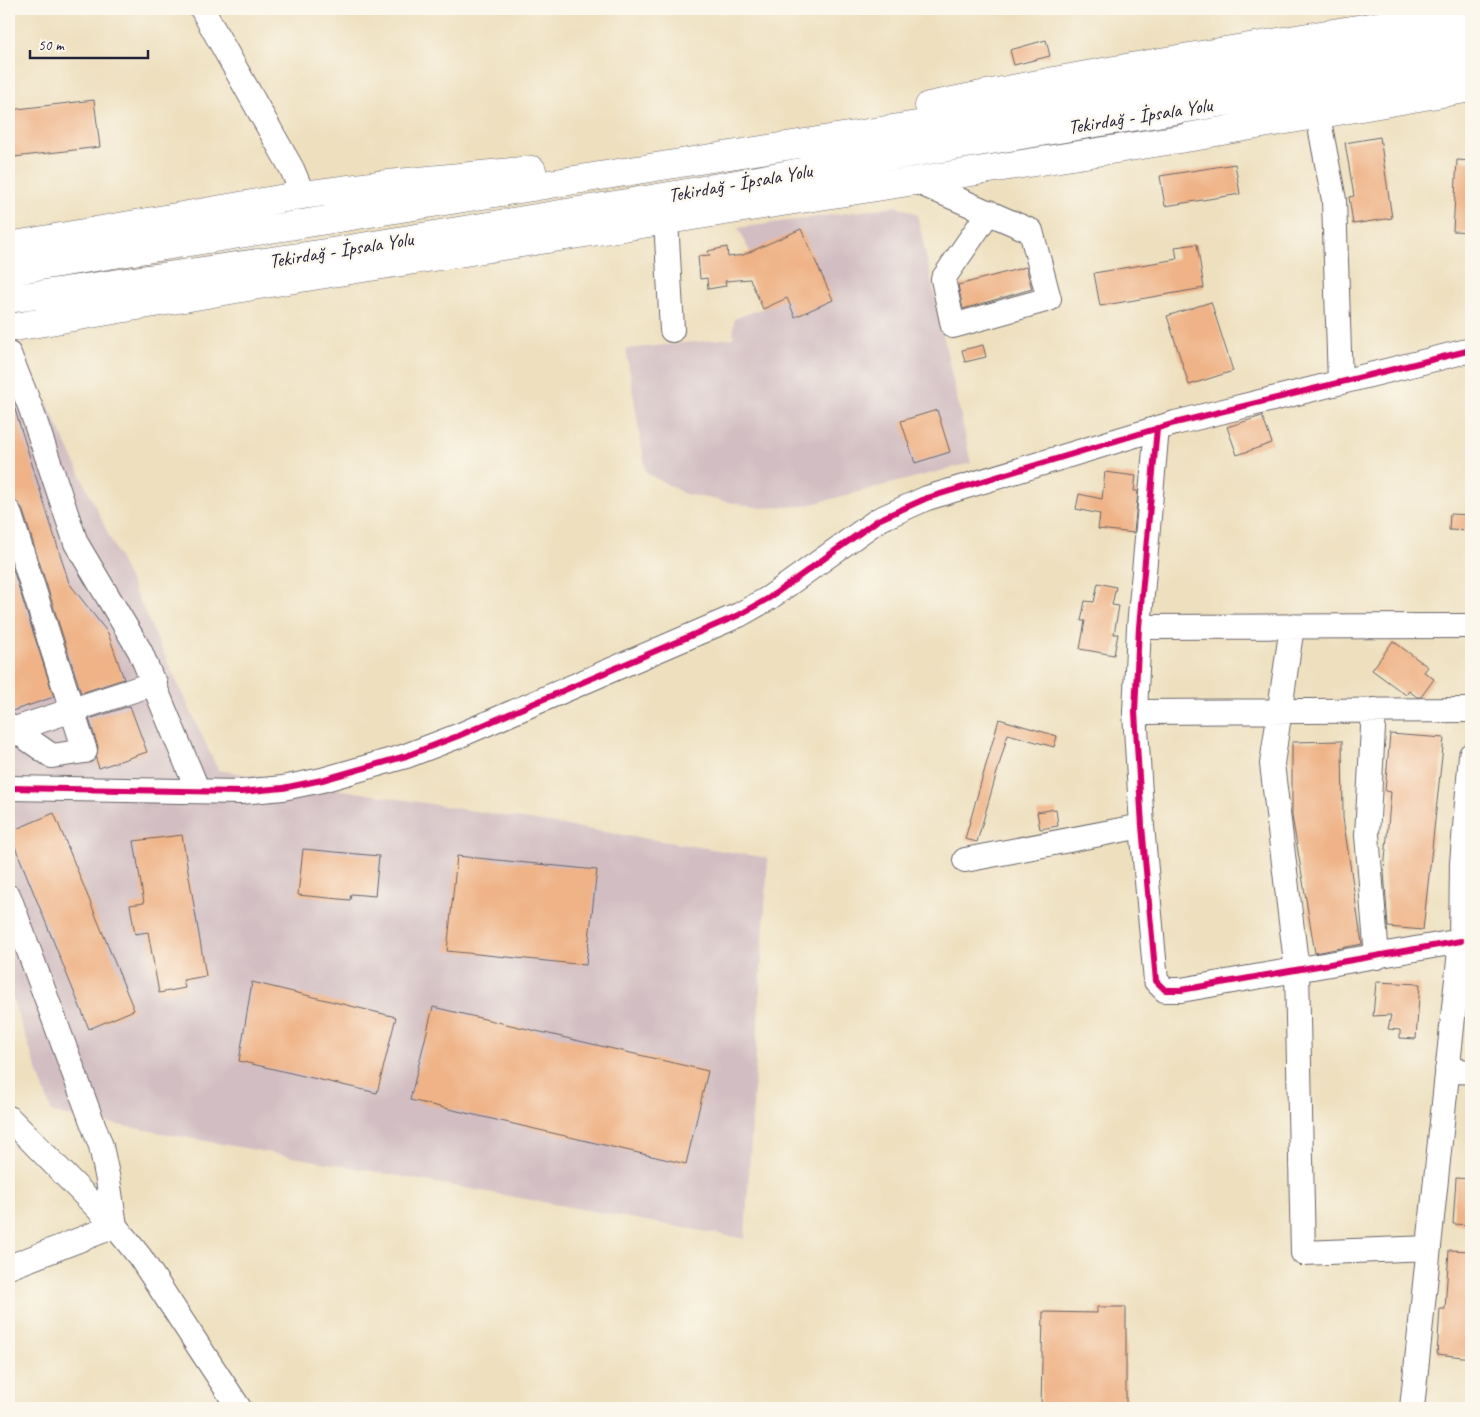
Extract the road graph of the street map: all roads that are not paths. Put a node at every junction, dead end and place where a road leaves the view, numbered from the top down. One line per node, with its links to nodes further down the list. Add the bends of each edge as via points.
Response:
1 (202, 9): 12 (street, via 292,169)
2 (1471, 10): 8 (highway, via 1027,85 806,131)
3 (1471, 36): 8 (highway, Tekirdağ - İpsala Yolu)
4 (1471, 62): 11 (highway, Tekirdağ - İpsala Yolu, via 862,161)
5 (1471, 88): 6 (highway)
6 (1318, 116): 7 (highway); 22 (street, via 1334,200)
7 (1205, 135): 10 (highway); 11 (highway, via 976,157 868,174)
8 (678, 162): 9 (highway, Tekirdağ - İpsala Yolu)
9 (616, 173): 12 (highway, via 549,169 506,172); 16 (highway, Tekirdağ - İpsala Yolu)
10 (913, 180): 13 (street); 14 (highway)
11 (681, 194): 17 (highway, Tekirdağ - İpsala Yolu, via 319,254)
12 (302, 195): 15 (highway)
13 (989, 212): 13 (street, via 1031,231 1049,299 953,326 943,279)
14 (666, 220): 18 (highway, via 284,280); 19 (street)
15 (12, 244)
16 (9, 271)
17 (9, 299)
18 (9, 328)
19 (672, 330)
20 (1471, 350): 22 (street)
21 (9, 354): 28 (street, via 76,543 129,631)
22 (1340, 382): 23 (street)
23 (1156, 428): 27 (street); 37 (street, via 902,508 871,525 769,598 739,615 406,756 322,780 261,790)
24 (9, 512): 29 (street)
25 (1292, 626): 26 (street); 27 (street); 32 (street)
26 (1471, 626)
27 (1139, 627): 33 (street)
28 (155, 683): 29 (street); 37 (street)
29 (71, 710): 34 (street); 34 (street, via 85,751 52,756)
30 (1374, 710): 31 (street); 32 (street); 43 (street, via 1367,835)
31 (1471, 710)
32 (1279, 711): 33 (street); 44 (street, via 1272,764)
33 (1135, 712): 38 (street)
34 (12, 727)
35 (1471, 756): 40 (street)
36 (9, 788): 37 (street)
37 (198, 791)
38 (1142, 826): 39 (street); 44 (street, via 1156,982 1165,990 1181,990)
39 (965, 860)
40 (1467, 862): 42 (street)
41 (9, 897): 48 (street, via 101,1146)
42 (1461, 941): 43 (street); 45 (street)
43 (1377, 957): 44 (street)
44 (1297, 971): 49 (street, via 1303,1253)
45 (1447, 1070): 46 (street); 49 (street)
46 (1471, 1072)
47 (9, 1118): 48 (street)
48 (115, 1226): 50 (street); 51 (street, via 140,1257)
49 (1428, 1248): 52 (street)
50 (9, 1267)
51 (239, 1408)
52 (1412, 1408)

